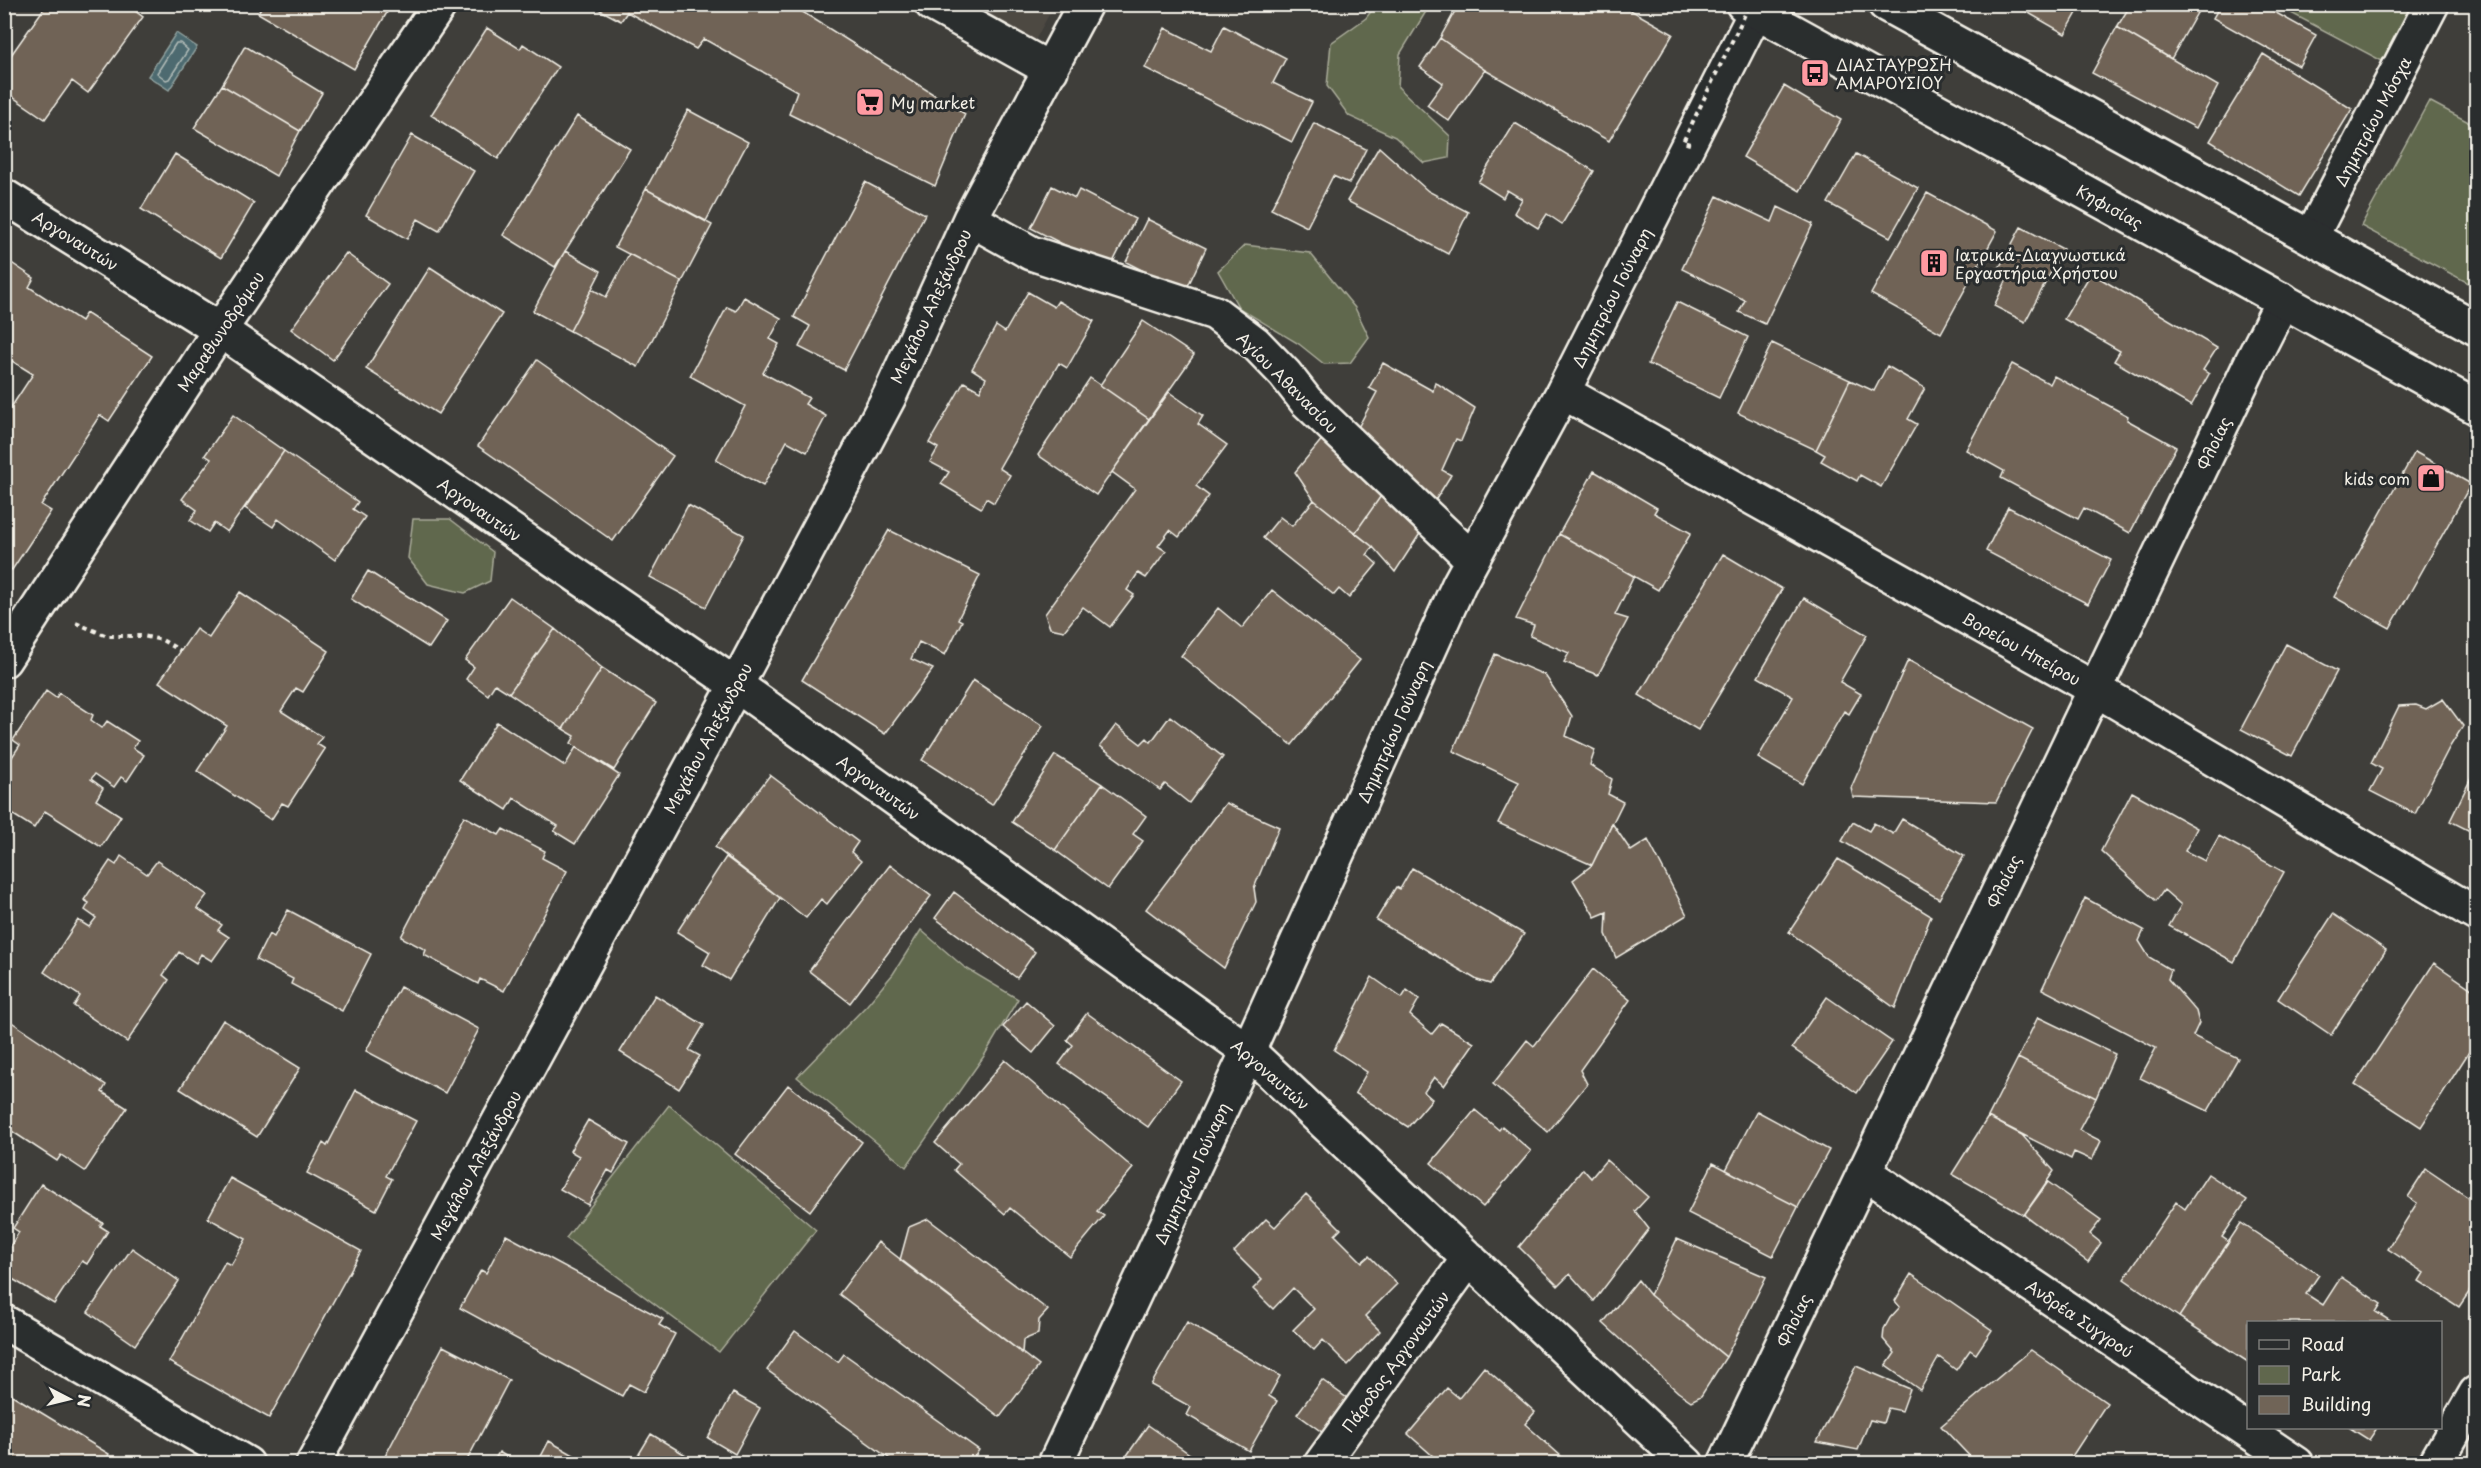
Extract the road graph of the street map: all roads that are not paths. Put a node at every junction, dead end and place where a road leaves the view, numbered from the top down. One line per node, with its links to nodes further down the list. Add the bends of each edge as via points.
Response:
1 (440, 4): 13 (street, Μαραθωνοδρόμου)
2 (932, 4): 7 (street)
3 (1085, 4): 7 (street, Μεγάλου Αλεξάνδρου)
4 (1885, 4): 10 (street)
5 (2432, 4): 10 (street, Δημητρίου Μόσχα)
6 (1750, 7): 11 (street, Κηφισίας); 14 (street, Δημητρίου Γούναρη, via 1690,144)
7 (1051, 70): 9 (street, Μεγάλου Αλεξάνδρου)
8 (4, 196): 13 (street, Αργοναυτών)
9 (970, 219): 16 (street, Αγίου Αθανασίου, via 1031,253 1215,313 1255,344 1306,401); 18 (street, Μεγάλου Αλεξάνδρου, via 889,397)
10 (2311, 237): 12 (street)
11 (2283, 300): 15 (street, Κηφισίας); 19 (street, Φλοίας)
12 (2476, 328)
13 (220, 330): 17 (street, Μαραθωνοδρόμου); 18 (street, Αργοναυτών)
14 (1563, 392): 16 (street, Δημητρίου Γούναρη); 19 (street, Βορείου Ηπείρου)
15 (2476, 406)
16 (1472, 559): 21 (street, Δημητρίου Γούναρη)
17 (4, 660)
18 (736, 686): 21 (street, Αργοναυτών); 27 (street, Μεγάλου Αλεξάνδρου)
19 (2095, 689): 20 (street, Βορείου Ηπείρου); 22 (street, Φλοίας)
20 (2476, 914)
21 (1248, 1051): 23 (street, Αργοναυτών); 28 (street, Δημητρίου Γούναρη)
22 (1864, 1172): 31 (street, Φλοίας); 32 (street, Ανδρέα Συγγρού)
23 (1468, 1257): 29 (street, Πάροδος Αργοναυτών); 30 (street, Αργοναυτών)
24 (4, 1322): 26 (street)
25 (2476, 1393): 33 (street)
26 (247, 1464)
27 (313, 1464)
28 (1055, 1464)
29 (1321, 1464)
30 (1687, 1464)
31 (1725, 1464)
32 (2297, 1464)
33 (2434, 1464)

